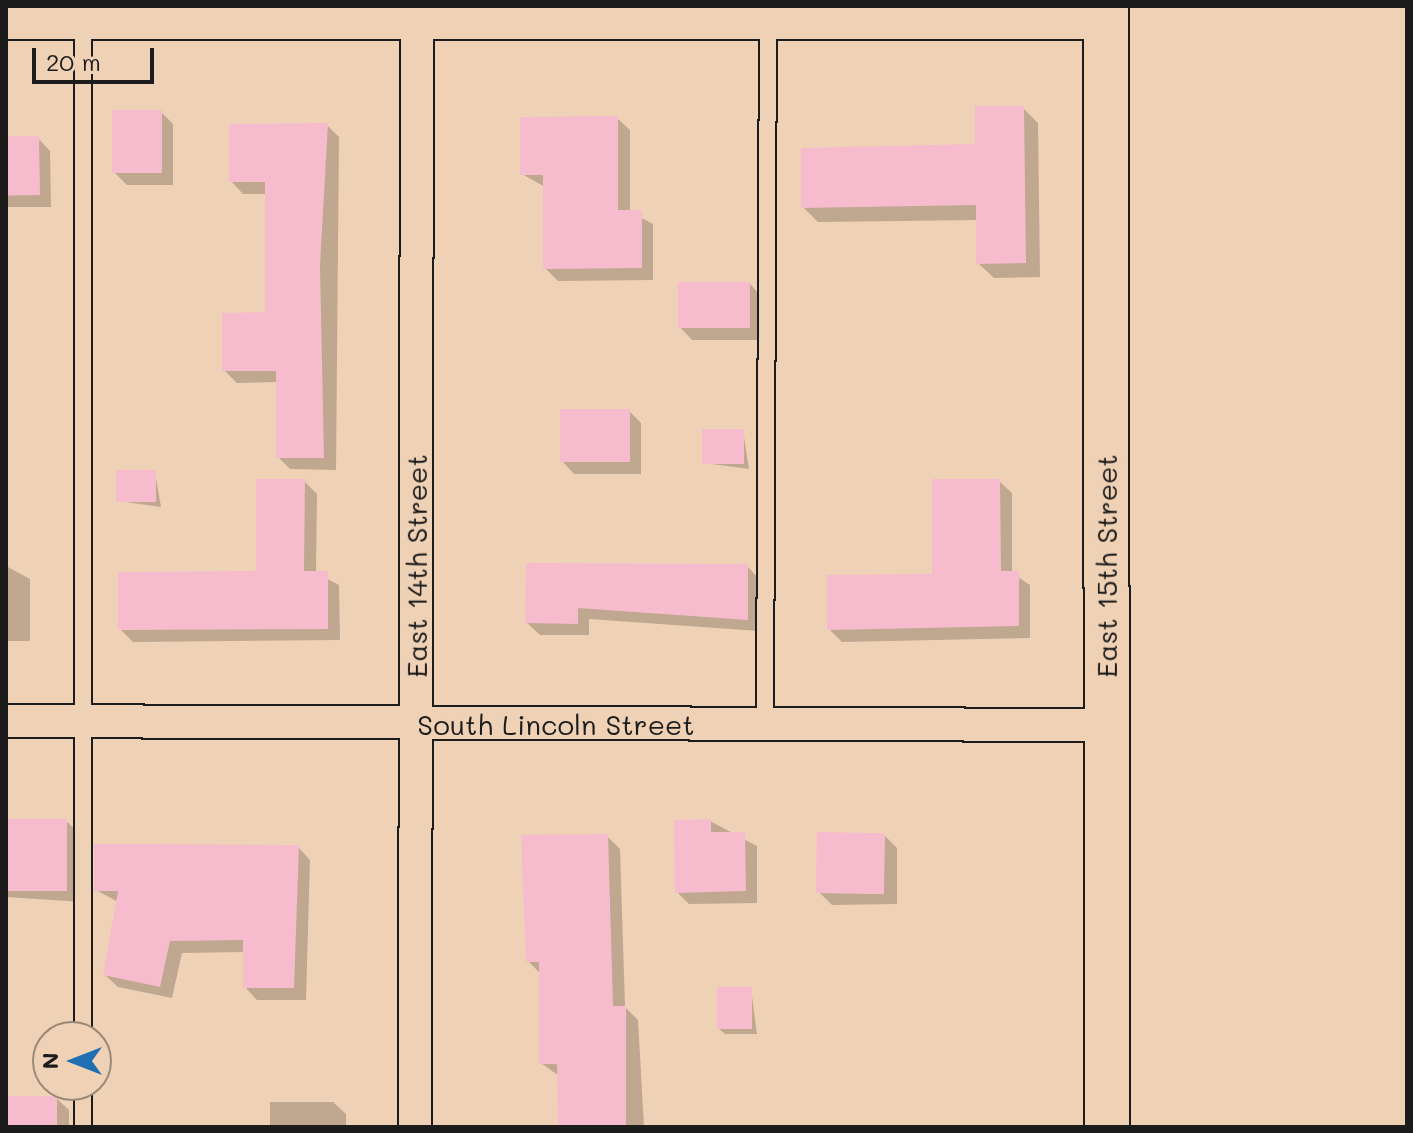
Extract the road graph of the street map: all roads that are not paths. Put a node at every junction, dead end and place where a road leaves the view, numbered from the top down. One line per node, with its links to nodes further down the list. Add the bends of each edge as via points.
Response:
1 (83, 14): 2 (street); 5 (street); 7 (lane)
2 (417, 14): 3 (street); 8 (street, East 14th Street)
3 (768, 14): 4 (street); 9 (lane)
4 (1106, 14): 10 (main road, East 15th Street)
5 (6, 23)
6 (6, 721): 7 (street, South Lincoln Street)
7 (83, 722): 8 (street, South Lincoln Street); 11 (lane)
8 (416, 723): 9 (street, South Lincoln Street); 14 (street, East 14th Street)
9 (765, 724): 10 (street, South Lincoln Street)
10 (1106, 725): 15 (main road, East 15th Street)
11 (83, 1021)
12 (83, 1101): 13 (lane)
13 (83, 1127)
14 (415, 1127)
15 (1107, 1127)

